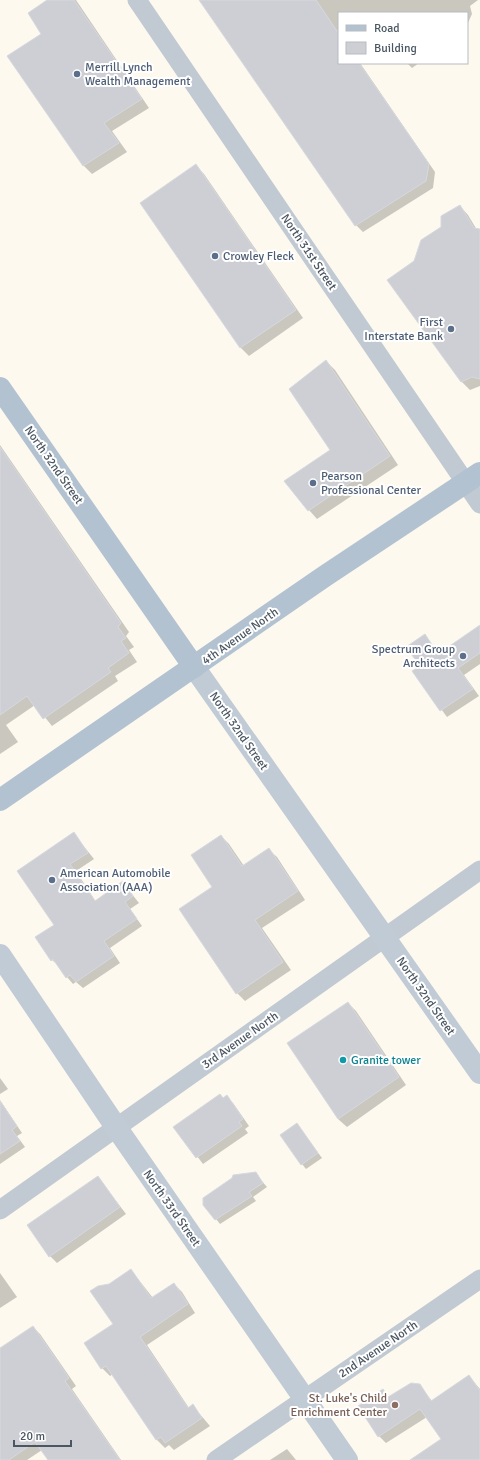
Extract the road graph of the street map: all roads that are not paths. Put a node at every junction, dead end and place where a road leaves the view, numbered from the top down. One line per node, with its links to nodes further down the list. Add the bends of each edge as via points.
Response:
1 (137, 0): 3 (street, North 31st Street)
2 (0, 388): 5 (main road, North 32nd Street)
3 (473, 478): 4 (street, North 31st Street); 5 (main road, 4th Avenue North)
4 (480, 504)
5 (194, 667): 6 (main road, 4th Avenue North); 8 (street, North 32nd Street)
6 (0, 800)
7 (480, 870): 8 (street, 3rd Avenue North)
8 (385, 937): 10 (street, North 32nd Street); 11 (street, 3rd Avenue North)
9 (0, 954): 11 (street, North 33rd Street)
10 (480, 1073)
11 (116, 1127): 12 (street, 3rd Avenue North); 14 (street, North 33rd Street)
12 (0, 1210)
13 (480, 1279): 14 (street, 2nd Avenue North)
14 (304, 1399): 15 (street, 2nd Avenue North); 16 (street, North 33rd Street)
15 (216, 1460)
16 (347, 1460)

